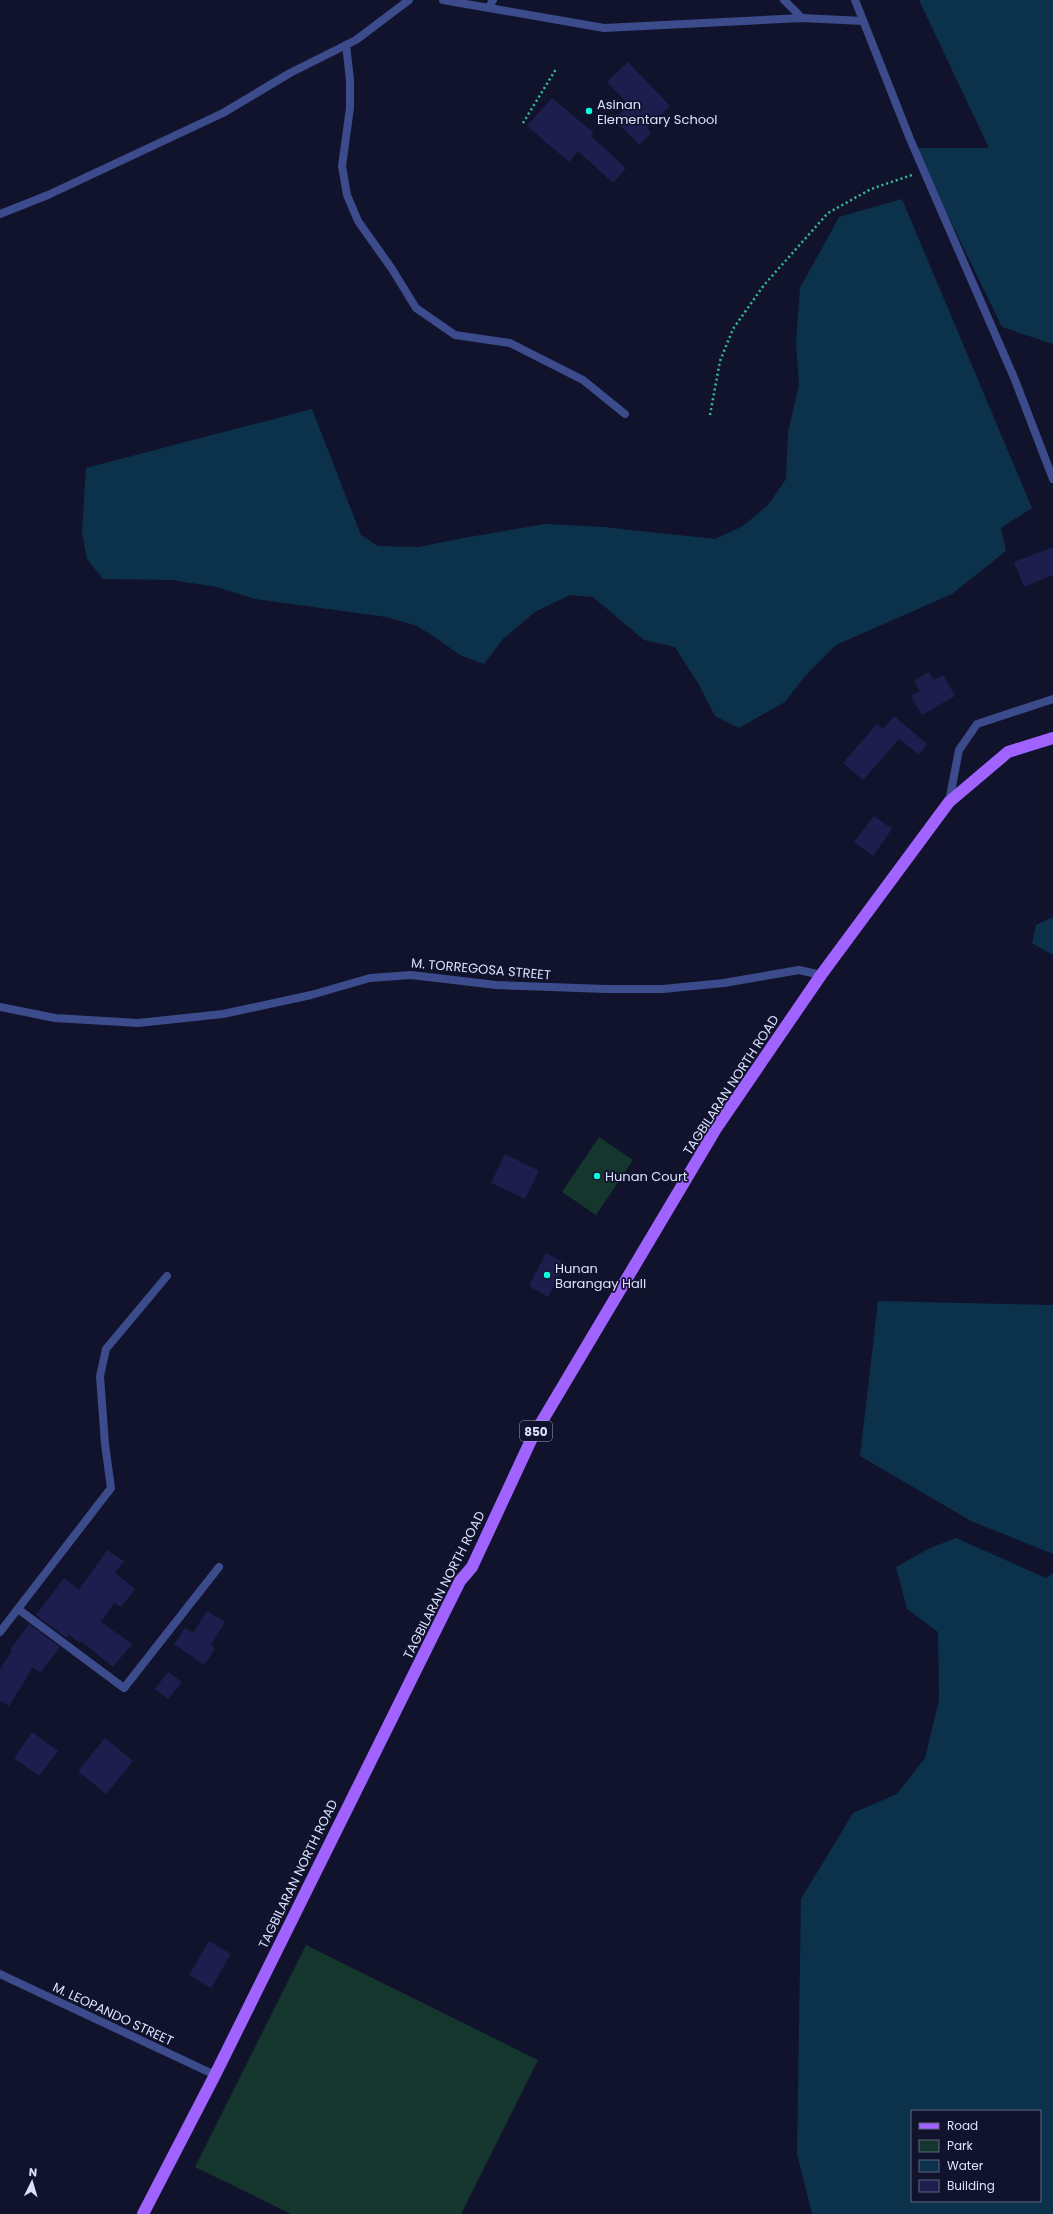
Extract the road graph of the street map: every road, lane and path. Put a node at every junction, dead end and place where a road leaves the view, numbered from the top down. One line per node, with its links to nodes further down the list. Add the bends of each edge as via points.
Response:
1 (409, 0): 9 (street)
2 (443, 0): 6 (street)
3 (494, 0): 6 (street)
4 (784, 0): 7 (street)
5 (855, 0): 8 (street)
6 (489, 8): 7 (street, via 604,28)
7 (802, 18): 8 (street)
8 (863, 21): 12 (street)
9 (346, 45): 13 (street, via 290,73 224,113 48,195); 14 (street, via 350,108 342,166 347,195 358,221 416,308 454,335 510,343 584,380)
10 (556, 68): 11 (path)
11 (523, 123)
12 (923, 169): 15 (path, via 908,178 871,189 828,213 764,285 734,329 720,361); 16 (street, via 1015,380)
13 (0, 214)
14 (625, 414)
15 (710, 415)
16 (1053, 478)
17 (1053, 698): 19 (street, via 978,724 959,750)
18 (1053, 738): 19 (main road, TAGBILARAN NORTH ROAD / 850, via 1008,752)
19 (949, 802): 20 (main road, TAGBILARAN NORTH ROAD / 850)
20 (821, 975): 21 (street, M. TORREGOSA STREET, via 799,970 724,983 663,989 496,985 411,975 370,978 311,995 223,1014 138,1023 55,1018); 27 (main road, TAGBILARAN NORTH ROAD / 850, via 717,1127 532,1438 472,1567 460,1581)
21 (0, 1007)
22 (167, 1276): 24 (street, via 106,1349 100,1376 111,1488)
23 (218, 1567): 24 (street, via 124,1688)
24 (18, 1609): 25 (street)
25 (0, 1632)
26 (0, 1974): 27 (street, M. LEOPANDO STREET)
27 (215, 2075): 28 (main road, TAGBILARAN NORTH ROAD / 850)
28 (143, 2214)

